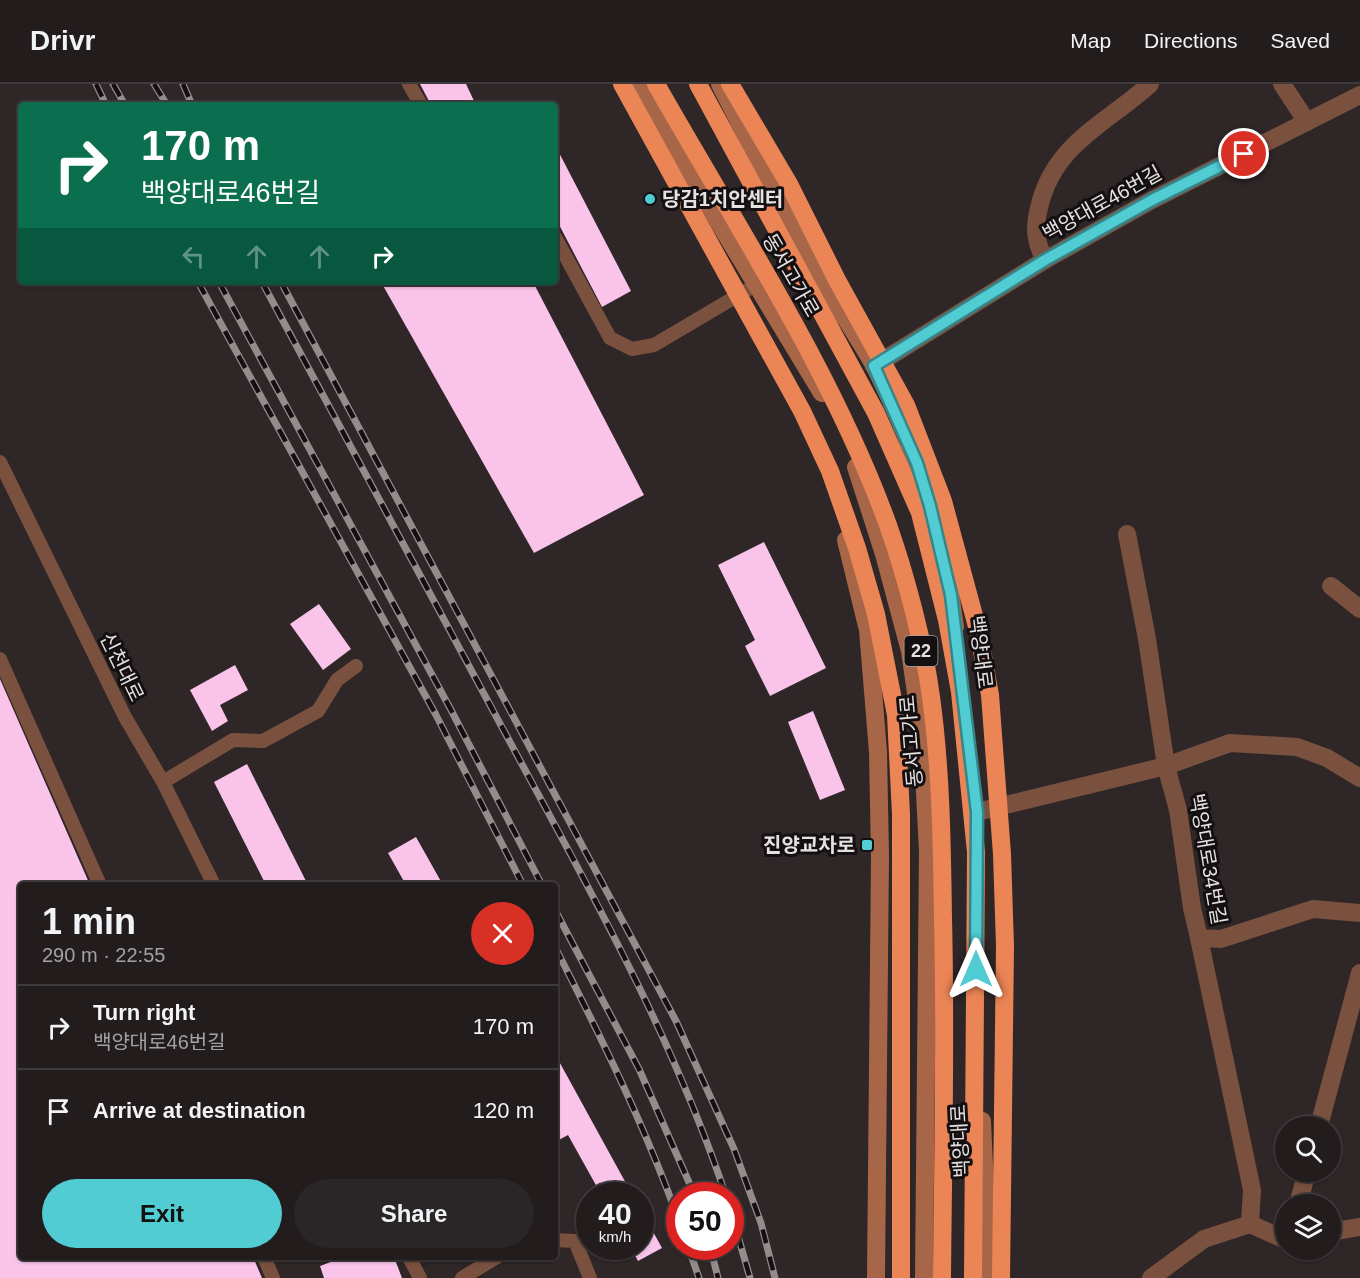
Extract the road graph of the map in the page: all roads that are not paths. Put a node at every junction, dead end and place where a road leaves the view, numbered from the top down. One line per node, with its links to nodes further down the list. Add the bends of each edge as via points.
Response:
1 (409, 84): 11 (lane)
2 (622, 84): 47 (highway, via 802,411 830,471 876,614 896,715 901,814)
3 (641, 84): 13 (main road, 백양대로)
4 (656, 84): 49 (highway, 동서고가로 / 22, via 813,360 850,435 888,526 912,609 931,696 942,858)
5 (698, 84): 50 (highway, 동서고가로 / 22, via 876,413 920,513 946,620 960,692 976,852)
6 (720, 84): 17 (main road, 백양대로, via 816,270)
7 (730, 84): 52 (highway, via 789,184 906,405 943,501 979,634 990,695 1002,854 1005,1062)
8 (1150, 84): 15 (street, via 1076,142 1054,167 1034,225 1038,248)
9 (1282, 84): 12 (street)
10 (1360, 95): 12 (street, 백양대로46번길)
11 (419, 102)
12 (1307, 122): 15 (street, 백양대로46번길, via 1152,200)
13 (718, 221): 16 (main road, 백양대로); 48 (main road, 백양대로, via 821,390 860,477 910,651 922,735 928,851)
14 (558, 243): 16 (lane, via 610,338 632,349 654,345)
15 (1045, 260): 17 (street, 백양대로46번길)
16 (747, 290): 46 (main road, 백양대로, via 845,532 868,630 878,752 880,856)
17 (874, 366): 27 (main road, 백양대로, via 917,463 951,595)
18 (0, 462): 26 (lane, 신천대로, via 125,717)
19 (1127, 534): 24 (street, 백양대로34번길)
20 (1331, 586): 21 (street)
21 (1360, 609)
22 (0, 659): 28 (lane)
23 (356, 666): 26 (lane, via 337,680 318,711 263,741 233,740)
24 (1166, 766): 25 (street, via 1230,744 1297,747 1327,758); 27 (street); 31 (street, 백양대로34번길, via 1178,810)
25 (1360, 778)
26 (163, 782): 29 (lane, 신천대로)
27 (977, 812): 51 (main road, 백양대로, via 976,991)
28 (99, 882)
29 (213, 882)
30 (1360, 913): 31 (street, 백양대로34번길, via 1313,909 1221,939)
31 (1199, 938): 34 (street, via 1252,1190)
32 (1360, 973): 33 (street)
33 (1322, 1116)
34 (1250, 1224): 37 (street); 53 (street, via 1204,1239)
35 (1360, 1227): 36 (street)
36 (1341, 1230)
37 (1275, 1235)
38 (558, 1240): 45 (lane, via 575,1241)
39 (265, 1260): 42 (lane)
40 (411, 1260): 43 (lane)
41 (492, 1260): 44 (lane)
42 (273, 1278)
43 (420, 1278)
44 (462, 1278)
45 (590, 1278)
46 (876, 1278)
47 (900, 1278)
48 (924, 1278)
49 (942, 1278)
50 (972, 1278)
51 (989, 1278)
52 (1001, 1278)
53 (1151, 1278)

